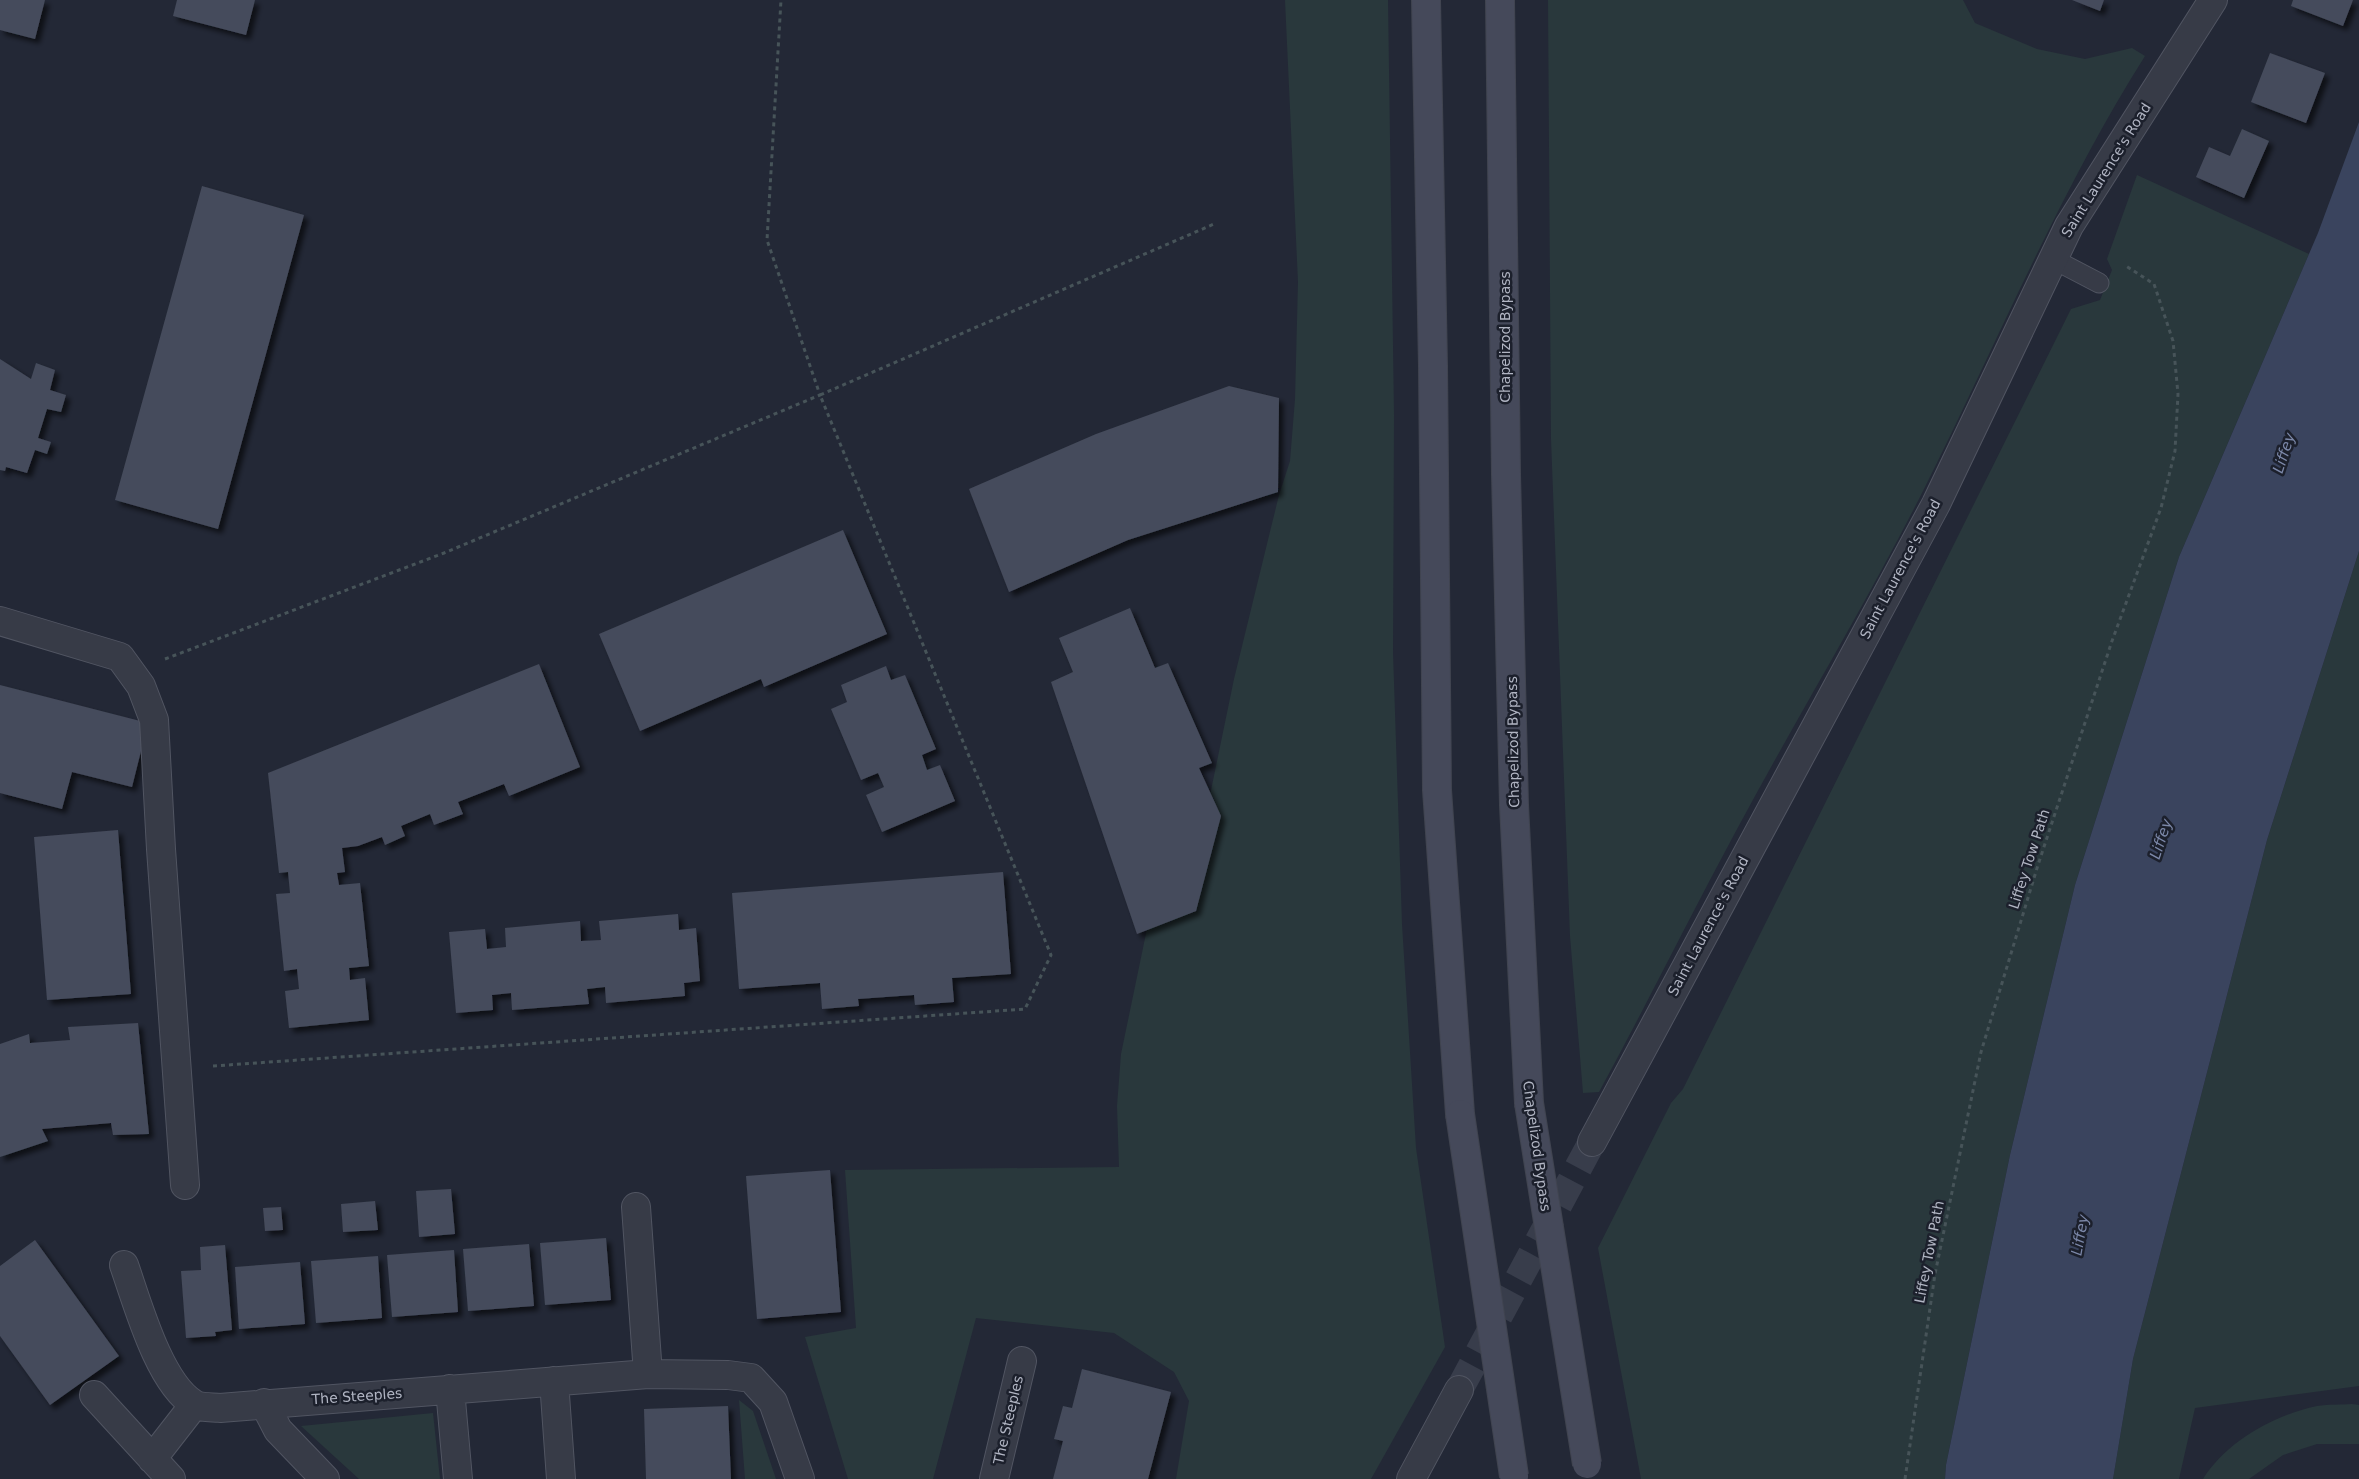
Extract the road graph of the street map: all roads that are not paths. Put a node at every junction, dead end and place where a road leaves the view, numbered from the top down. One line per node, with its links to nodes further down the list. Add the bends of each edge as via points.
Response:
1 (1426, 0): 21 (main road, bridge, via 1437,790 1460,1114)
2 (1500, 0): 20 (main road, Chapelizod Bypass, bridge, via 1514,805 1529,1103)
3 (2213, 0): 4 (street, Saint Laurence's Road, via 2069,226)
4 (2053, 259): 5 (lane); 7 (street, Saint Laurence's Road, via 1936,504)
5 (2099, 283)
6 (0, 621): 8 (street, via 120,657 141,686 154,720)
7 (1592, 1142)
8 (185, 1186)
9 (636, 1207): 12 (street)
10 (124, 1265): 18 (street, via 150,1340 175,1386)
11 (1022, 1360): 27 (street, The Steeples)
12 (648, 1374): 13 (street, The Steeples); 26 (street, The Steeples, via 751,1378 773,1402)
13 (554, 1381): 14 (street, The Steeples); 25 (street)
14 (450, 1389): 17 (street, The Steeples); 24 (street)
15 (1459, 1390): 28 (street)
16 (94, 1395): 19 (street)
17 (264, 1403): 18 (street, The Steeples, via 220,1408); 23 (street, via 278,1430)
18 (194, 1404): 19 (street)
19 (152, 1459): 22 (street)
20 (1588, 1471)
21 (1514, 1477)
22 (171, 1479)
23 (325, 1479)
24 (458, 1479)
25 (561, 1479)
26 (800, 1479)
27 (994, 1479)
28 (1411, 1479)

